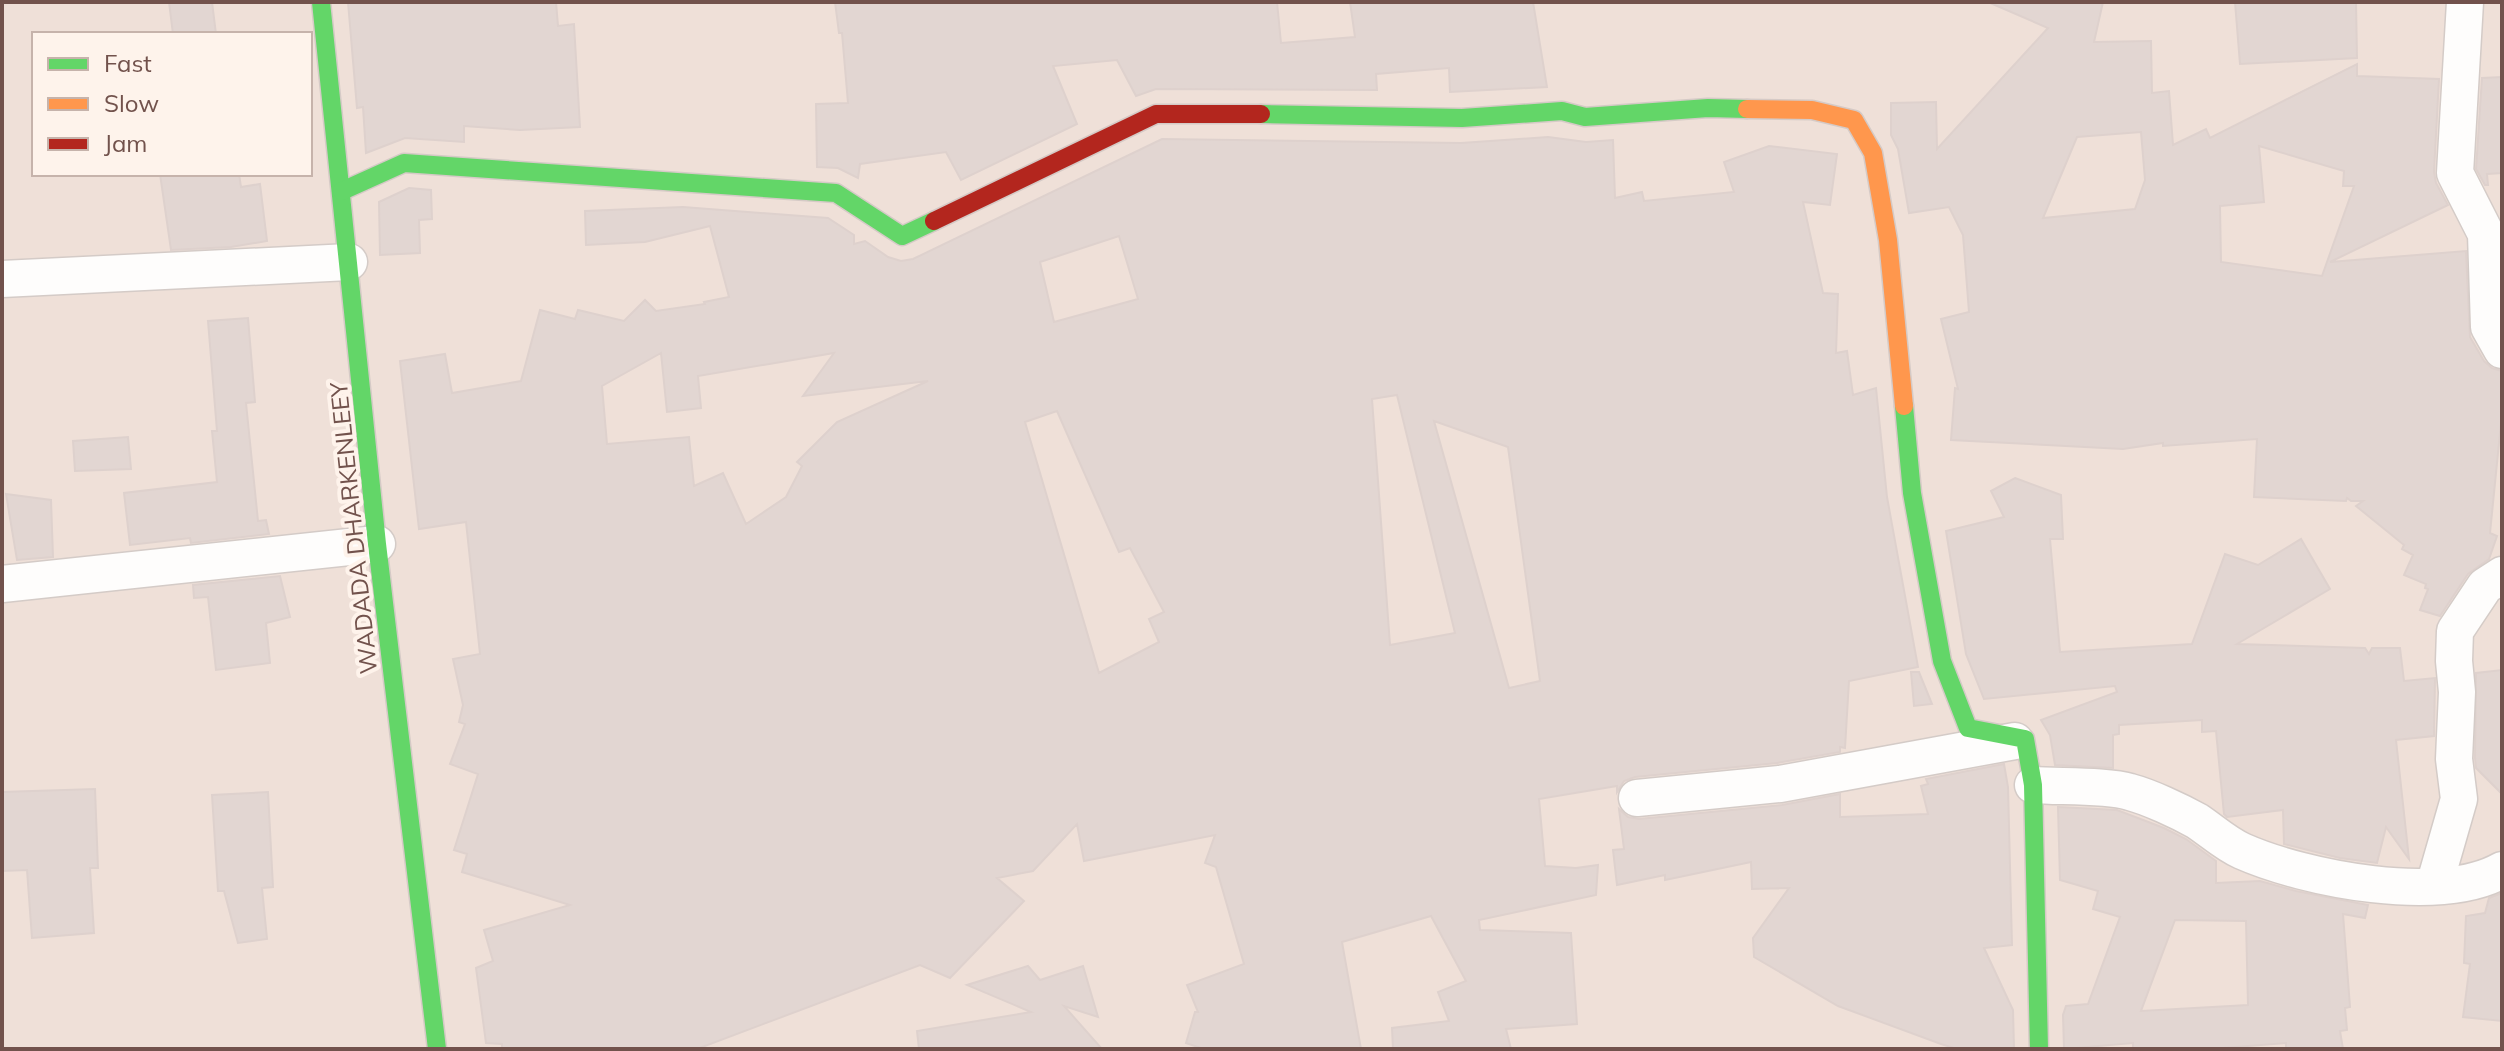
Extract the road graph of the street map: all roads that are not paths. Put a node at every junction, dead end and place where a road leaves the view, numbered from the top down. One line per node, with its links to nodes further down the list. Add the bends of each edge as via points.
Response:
1 (321, 2): 3 (street, WADADA DHARKENLEEY)
2 (2465, 2): 6 (street, via 2455,173 2486,234 2489,327)
3 (342, 191): 4 (street, WADADA DHARKENLEEY); 10 (street, via 404,163 836,193 902,236 1156,114 1462,118 1562,111 1585,117 1708,108 1812,110 1854,120 1873,153 1888,240 1912,493 1942,661 1968,728)
4 (349, 262): 5 (street); 7 (street, WADADA DHARKENLEEY)
5 (2, 279)
6 (2502, 350)
7 (377, 544): 9 (street); 15 (street, WADADA DHARKENLEEY)
8 (2502, 575): 14 (street, via 2485,586 2455,631 2454,759 2459,799)
9 (2, 584)
10 (2025, 739): 11 (street); 12 (street, via 1780,784)
11 (2033, 785): 14 (street, via 2129,791 2194,820 2240,851 2313,876 2396,887); 16 (street)
12 (1637, 798)
13 (2502, 870): 14 (street, via 2487,878)
14 (2434, 886)
15 (437, 1049)
16 (2039, 1049)

